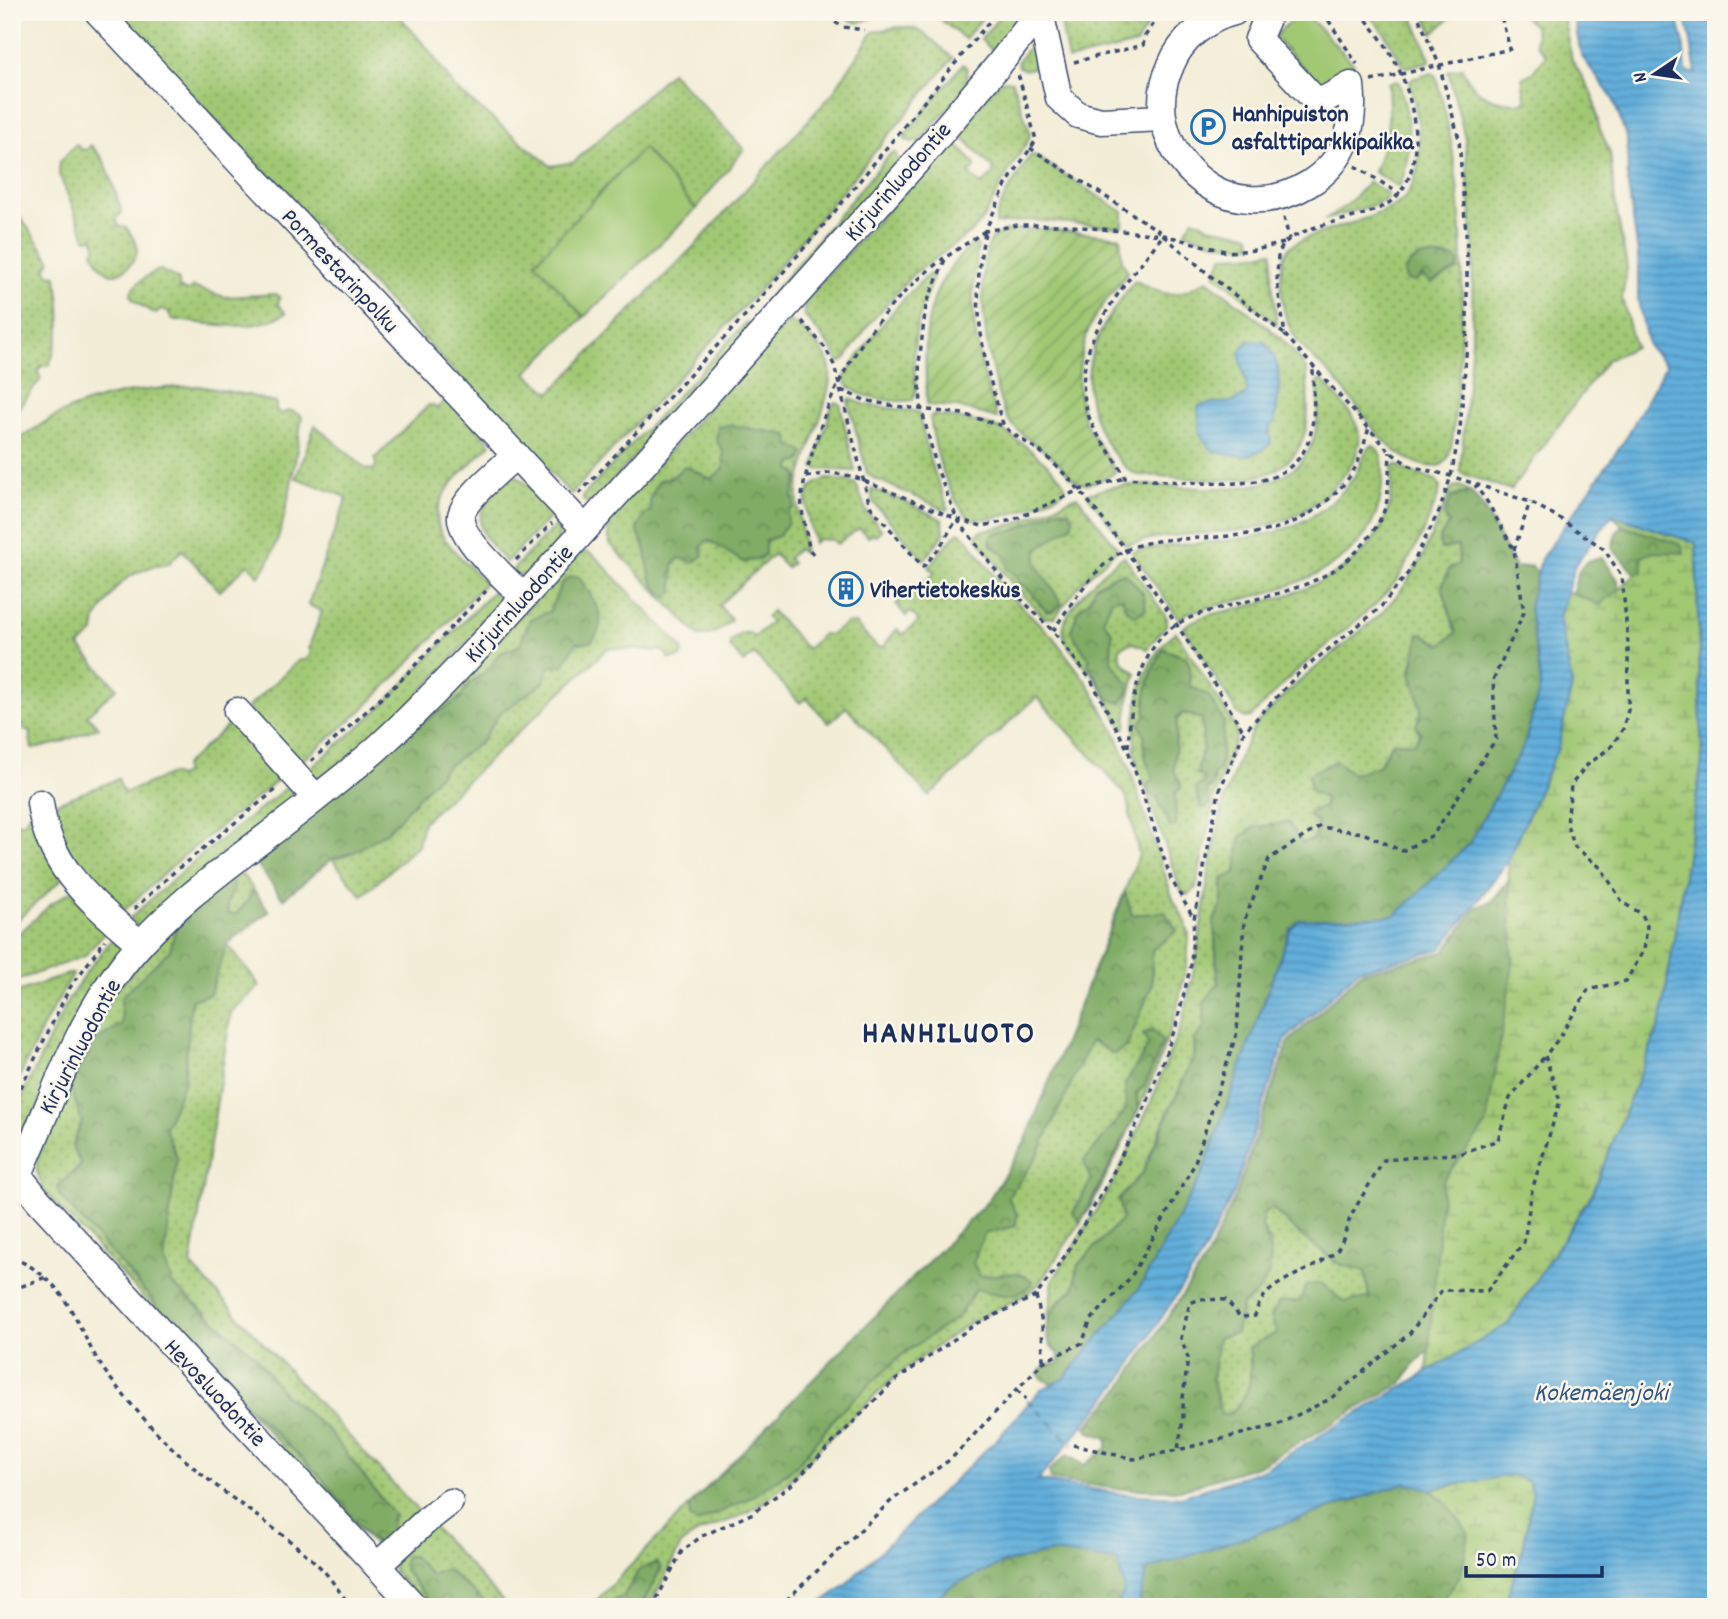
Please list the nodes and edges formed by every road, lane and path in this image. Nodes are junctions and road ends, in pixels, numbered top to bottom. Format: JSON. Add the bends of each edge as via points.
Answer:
{"nodes":[{"id":1,"x":97,"y":12,"type":"edge"},
{"id":2,"x":818,"y":12,"type":"edge"},
{"id":3,"x":1040,"y":12,"type":"edge"},
{"id":4,"x":1162,"y":12,"type":"edge"},
{"id":5,"x":1234,"y":12,"type":"edge"},
{"id":6,"x":1270,"y":12,"type":"edge"},
{"id":7,"x":1323,"y":12,"type":"edge"},
{"id":8,"x":1360,"y":12,"type":"edge"},
{"id":9,"x":1416,"y":12,"type":"edge"},
{"id":10,"x":1500,"y":12,"type":"edge"},
{"id":11,"x":864,"y":30,"type":"dead end"},
{"id":12,"x":1439,"y":64,"type":"junction"},
{"id":13,"x":997,"y":67,"type":"junction"},
{"id":14,"x":1052,"y":67,"type":"junction"},
{"id":15,"x":1401,"y":74,"type":"junction"},
{"id":16,"x":1351,"y":85,"type":"junction"},
{"id":17,"x":1163,"y":118,"type":"junction"},
{"id":18,"x":1030,"y":148,"type":"junction"},
{"id":19,"x":1337,"y":155,"type":"junction"},
{"id":20,"x":1400,"y":194,"type":"junction"},
{"id":21,"x":985,"y":230,"type":"junction"},
{"id":22,"x":1163,"y":234,"type":"junction"},
{"id":23,"x":1284,"y":243,"type":"junction"},
{"id":24,"x":946,"y":257,"type":"junction"},
{"id":25,"x":787,"y":305,"type":"junction"},
{"id":26,"x":1285,"y":335,"type":"junction"},
{"id":27,"x":1313,"y":365,"type":"junction"},
{"id":28,"x":838,"y":380,"type":"junction"},
{"id":29,"x":841,"y":390,"type":"junction"},
{"id":30,"x":921,"y":407,"type":"junction"},
{"id":31,"x":1004,"y":426,"type":"junction"},
{"id":32,"x":1369,"y":428,"type":"junction"},
{"id":33,"x":1390,"y":453,"type":"junction"},
{"id":34,"x":516,"y":454,"type":"junction"},
{"id":35,"x":1451,"y":476,"type":"junction"},
{"id":36,"x":805,"y":477,"type":"junction"},
{"id":37,"x":1125,"y":478,"type":"junction"},
{"id":38,"x":863,"y":479,"type":"junction"},
{"id":39,"x":1474,"y":483,"type":"junction"},
{"id":40,"x":1079,"y":490,"type":"junction"},
{"id":41,"x":1530,"y":502,"type":"junction"},
{"id":42,"x":957,"y":519,"type":"junction"},
{"id":43,"x":585,"y":529,"type":"junction"},
{"id":44,"x":1126,"y":550,"type":"junction"},
{"id":45,"x":1514,"y":550,"type":"junction"},
{"id":46,"x":813,"y":554,"type":"dead end"},
{"id":47,"x":524,"y":597,"type":"junction"},
{"id":48,"x":1177,"y":624,"type":"junction"},
{"id":49,"x":1053,"y":631,"type":"junction"},
{"id":50,"x":237,"y":711,"type":"dead end"},
{"id":51,"x":1244,"y":732,"type":"junction"},
{"id":52,"x":1128,"y":750,"type":"junction"},
{"id":53,"x":316,"y":798,"type":"junction"},
{"id":54,"x":40,"y":803,"type":"dead end"},
{"id":55,"x":1194,"y":919,"type":"junction"},
{"id":56,"x":140,"y":944,"type":"junction"},
{"id":57,"x":1545,"y":1056,"type":"junction"},
{"id":58,"x":14,"y":1179,"type":"edge"},
{"id":59,"x":12,"y":1257,"type":"edge"},
{"id":60,"x":46,"y":1277,"type":"junction"},
{"id":61,"x":12,"y":1290,"type":"edge"},
{"id":62,"x":1036,"y":1296,"type":"junction"},
{"id":63,"x":1043,"y":1362,"type":"junction"},
{"id":64,"x":1017,"y":1390,"type":"junction"},
{"id":65,"x":1027,"y":1399,"type":"dead end"},
{"id":66,"x":1073,"y":1446,"type":"dead end"},
{"id":67,"x":1178,"y":1451,"type":"junction"},
{"id":68,"x":450,"y":1502,"type":"dead end"},
{"id":69,"x":377,"y":1566,"type":"junction"},
{"id":70,"x":352,"y":1607,"type":"edge"},
{"id":71,"x":415,"y":1607,"type":"edge"},
{"id":72,"x":650,"y":1607,"type":"edge"},
{"id":73,"x":779,"y":1607,"type":"edge"}],
"edges":[{"from":1,"to":34,"type":"street","name":"Pormestarinpolku"},
{"from":2,"to":11,"type":"path","via":[[843,27]]},
{"from":3,"to":13,"type":"street","name":"Kirjurinluodontie"},
{"from":3,"to":14,"type":"street"},
{"from":4,"to":14,"type":"path","via":[[1143,45]]},
{"from":5,"to":17,"type":"street","via":[[1196,31],[1175,55],[1163,86]]},
{"from":6,"to":16,"type":"street","via":[[1258,39],[1318,103]]},
{"from":7,"to":16,"type":"path","via":[[1358,62]]},
{"from":8,"to":15,"type":"path"},
{"from":9,"to":12,"type":"path"},
{"from":10,"to":12,"type":"path","via":[[1510,49]]},
{"from":12,"to":15,"type":"path"},
{"from":12,"to":35,"type":"path","via":[[1459,139],[1467,247],[1466,355]]},
{"from":13,"to":18,"type":"path","via":[[1005,76],[1019,77],[1037,140]]},
{"from":13,"to":25,"type":"street","name":"Kirjurinluodontie"},
{"from":14,"to":17,"type":"street","via":[[1059,98],[1078,115],[1101,121]]},
{"from":15,"to":16,"type":"path"},
{"from":15,"to":20,"type":"path","via":[[1411,104],[1415,141],[1411,172]]},
{"from":16,"to":19,"type":"street","via":[[1353,108],[1347,139]]},
{"from":17,"to":19,"type":"street","via":[[1173,149],[1193,174],[1218,191],[1248,200],[1279,197],[1308,186]]},
{"from":18,"to":21,"type":"path"},
{"from":18,"to":22,"type":"path"},
{"from":19,"to":20,"type":"path"},
{"from":20,"to":23,"type":"path","via":[[1380,208]]},
{"from":21,"to":22,"type":"path","via":[[1062,225]]},
{"from":21,"to":24,"type":"path"},
{"from":21,"to":31,"type":"path","via":[[977,295],[980,328]]},
{"from":22,"to":23,"type":"path","via":[[1228,252]]},
{"from":22,"to":26,"type":"path"},
{"from":22,"to":37,"type":"path","via":[[1106,310],[1085,363],[1083,396],[1090,420]]},
{"from":23,"to":26,"type":"path","via":[[1278,255],[1277,282]]},
{"from":24,"to":28,"type":"path","via":[[915,280],[882,316]]},
{"from":24,"to":30,"type":"path","via":[[926,305],[919,363]]},
{"from":25,"to":28,"type":"path","via":[[826,349]]},
{"from":25,"to":43,"type":"street","name":"Kirjurinluodontie"},
{"from":26,"to":27,"type":"path"},
{"from":27,"to":32,"type":"path"},
{"from":27,"to":37,"type":"path","via":[[1313,419],[1307,446],[1295,463],[1274,477],[1240,484]]},
{"from":28,"to":29,"type":"path"},
{"from":28,"to":36,"type":"path"},
{"from":29,"to":30,"type":"path","via":[[864,400]]},
{"from":29,"to":38,"type":"path"},
{"from":30,"to":31,"type":"path"},
{"from":30,"to":42,"type":"path","via":[[937,469]]},
{"from":31,"to":40,"type":"path","via":[[1043,454]]},
{"from":32,"to":33,"type":"path"},
{"from":32,"to":44,"type":"path","via":[[1356,465],[1341,488],[1316,511],[1283,528],[1157,541]]},
{"from":33,"to":35,"type":"path","via":[[1410,466]]},
{"from":33,"to":48,"type":"path","via":[[1387,502],[1376,529],[1354,556],[1334,572],[1290,590]]},
{"from":34,"to":43,"type":"street","name":"Pormestarinpolku"},
{"from":34,"to":47,"type":"street","via":[[467,503],[461,517],[465,534]]},
{"from":35,"to":39,"type":"path"},
{"from":35,"to":51,"type":"path","via":[[1408,573],[1380,608],[1300,672]]},
{"from":36,"to":38,"type":"path","via":[[830,473]]},
{"from":36,"to":46,"type":"path","via":[[802,499]]},
{"from":37,"to":40,"type":"path"},
{"from":38,"to":42,"type":"path"},
{"from":38,"to":42,"type":"path","via":[[870,506],[923,567]]},
{"from":39,"to":41,"type":"path"},
{"from":39,"to":45,"type":"path"},
{"from":40,"to":42,"type":"path","via":[[1013,520],[982,526]]},
{"from":40,"to":44,"type":"path"},
{"from":41,"to":45,"type":"path"},
{"from":41,"to":57,"type":"path","via":[[1604,549],[1622,577],[1628,710],[1611,747],[1571,785],[1567,825],[1575,847],[1601,868],[1623,902],[1642,914],[1647,926],[1644,950],[1626,981],[1588,990]]},
{"from":42,"to":49,"type":"path","via":[[1007,585]]},
{"from":43,"to":47,"type":"street","name":"Kirjurinluodontie"},
{"from":44,"to":48,"type":"path"},
{"from":44,"to":49,"type":"path","via":[[1097,572]]},
{"from":45,"to":63,"type":"path","via":[[1524,612],[1493,680],[1496,739],[1433,835],[1402,851],[1363,833],[1318,827],[1269,859],[1244,921],[1237,1032],[1194,1165],[1131,1277],[1091,1320],[1082,1343]]},
{"from":47,"to":53,"type":"street","name":"Kirjurinluodontie","via":[[393,734]]},
{"from":48,"to":51,"type":"path"},
{"from":48,"to":52,"type":"path","via":[[1153,647],[1140,675]]},
{"from":49,"to":52,"type":"path","via":[[1091,680]]},
{"from":50,"to":53,"type":"street"},
{"from":51,"to":55,"type":"path","via":[[1219,792]]},
{"from":52,"to":55,"type":"path","via":[[1171,878]]},
{"from":53,"to":56,"type":"street","name":"Kirjurinluodontie","via":[[202,888]]},
{"from":54,"to":56,"type":"street","via":[[59,863],[85,894]]},
{"from":55,"to":62,"type":"path","via":[[1191,965],[1176,1026],[1147,1103],[1110,1179]]},
{"from":56,"to":58,"type":"street","name":"Kirjurinluodontie","via":[[85,1025]]},
{"from":57,"to":67,"type":"path","via":[[1560,1101],[1532,1190],[1524,1242],[1487,1292],[1442,1290],[1410,1333],[1330,1399],[1277,1425]]},
{"from":57,"to":67,"type":"path","via":[[1510,1098],[1498,1140],[1462,1153],[1384,1160],[1350,1218],[1338,1249],[1317,1266],[1276,1285],[1258,1302],[1255,1317],[1240,1317],[1226,1300],[1190,1303],[1181,1338],[1188,1358]]},
{"from":58,"to":69,"type":"street","name":"Hevosluodontie"},
{"from":59,"to":60,"type":"path"},
{"from":60,"to":61,"type":"path"},
{"from":60,"to":70,"type":"path","via":[[62,1293],[109,1377],[170,1446],[323,1570]]},
{"from":62,"to":63,"type":"path"},
{"from":62,"to":72,"type":"path","via":[[976,1324],[893,1382],[791,1485],[751,1514],[702,1536],[682,1551]]},
{"from":63,"to":64,"type":"path"},
{"from":64,"to":65,"type":"path"},
{"from":64,"to":73,"type":"path","via":[[951,1459],[892,1500]]},
{"from":66,"to":67,"type":"path","via":[[1134,1459]]},
{"from":68,"to":69,"type":"street"},
{"from":69,"to":71,"type":"street","name":"Hevosluodontie"}]}
